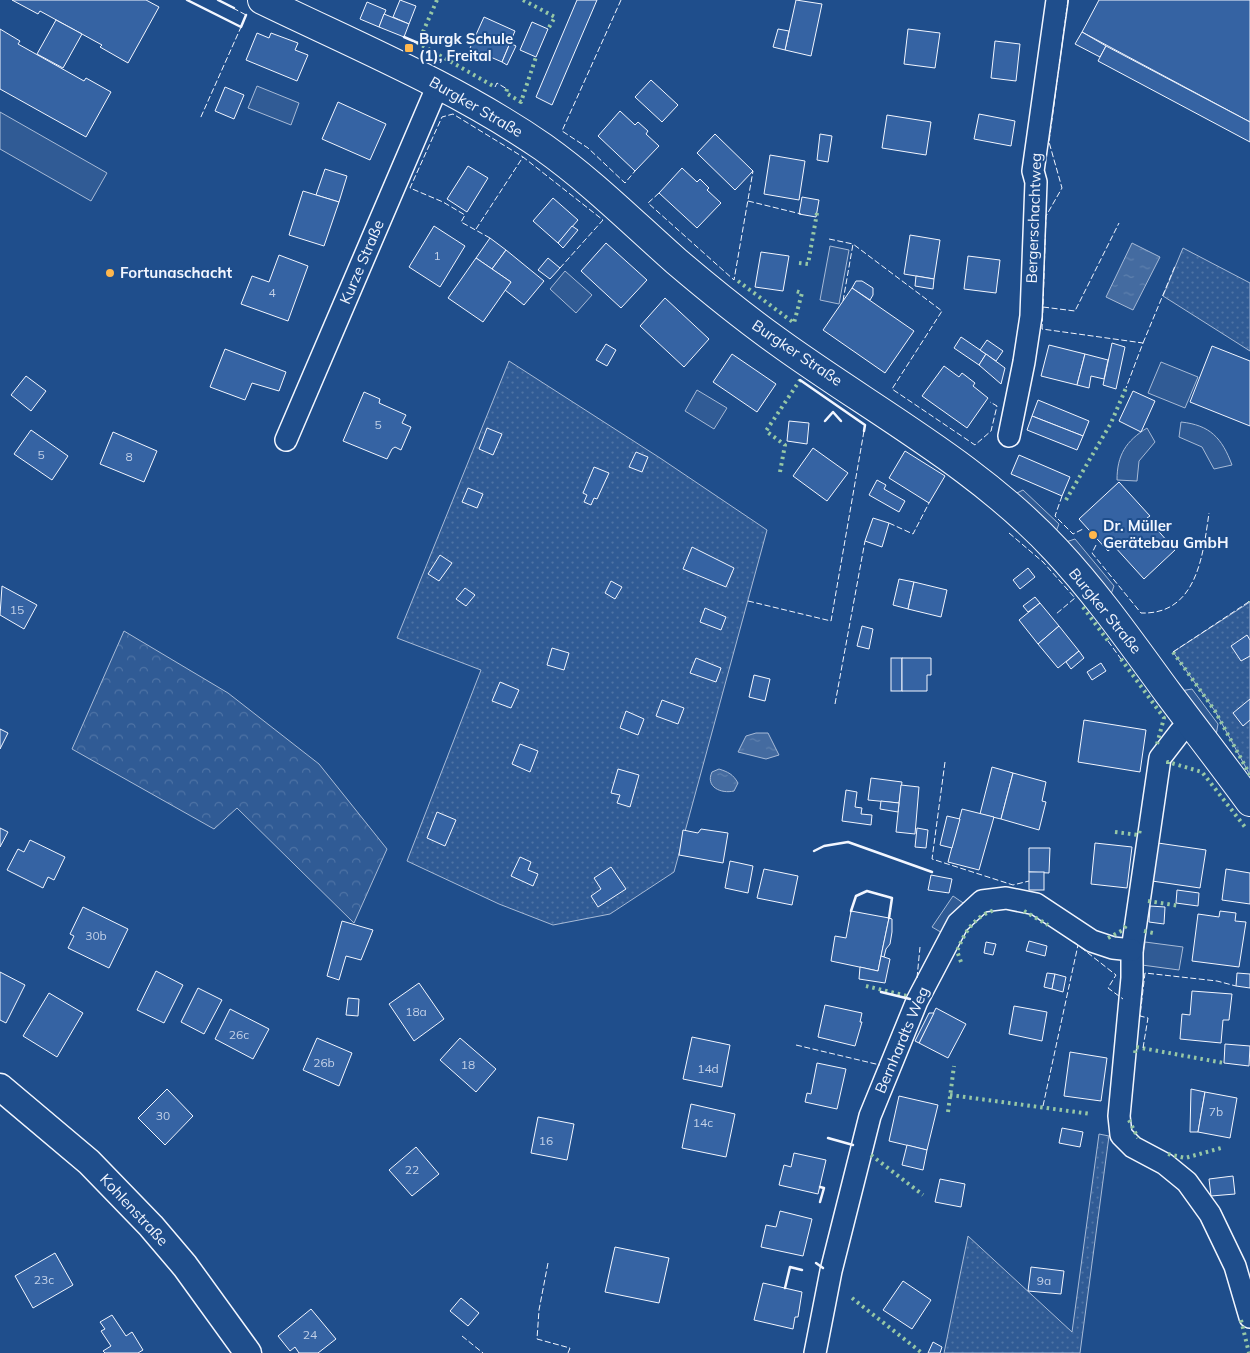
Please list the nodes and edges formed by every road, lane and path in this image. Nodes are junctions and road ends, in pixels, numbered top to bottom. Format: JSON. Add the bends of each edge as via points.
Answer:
{"nodes":[{"id":1,"x":262,"y":0,"type":"edge"},
{"id":2,"x":1057,"y":0,"type":"edge"},
{"id":3,"x":438,"y":85,"type":"junction"},
{"id":4,"x":1009,"y":436,"type":"dead end"},
{"id":5,"x":286,"y":440,"type":"dead end"},
{"id":6,"x":1190,"y":722,"type":"junction"},
{"id":7,"x":1250,"y":802,"type":"edge"},
{"id":8,"x":1132,"y":950,"type":"junction"},
{"id":9,"x":0,"y":1087,"type":"edge"},
{"id":10,"x":1250,"y":1317,"type":"edge"},
{"id":11,"x":248,"y":1353,"type":"edge"},
{"id":12,"x":815,"y":1353,"type":"edge"}],
"edges":[{"from":1,"to":3,"type":"main road","name":"Burgker Straße"},
{"from":2,"to":4,"type":"street","name":"Bergerschachtweg","via":[[1033,171],[1036,182],[1031,316]]},
{"from":3,"to":5,"type":"street","name":"Kurze Straße"},
{"from":3,"to":6,"type":"main road","name":"Burgker Straße","via":[[492,115],[582,176],[746,318],[906,426],[992,490],[1057,551],[1126,634]]},
{"from":6,"to":7,"type":"main road","name":"Burgker Straße"},
{"from":6,"to":8,"type":"street","via":[[1160,758]]},
{"from":8,"to":10,"type":"street","via":[[1119,1116],[1121,1135],[1133,1147],[1165,1164],[1187,1182],[1210,1214],[1235,1266]]},
{"from":8,"to":12,"type":"street","name":"Bernhardts Weg","via":[[1092,942],[1036,904],[1006,898],[982,902],[958,923],[917,1001],[870,1116],[831,1271]]},
{"from":9,"to":11,"type":"street","name":"Kohlenstraße","via":[[89,1162],[151,1226],[185,1266]]}]}
